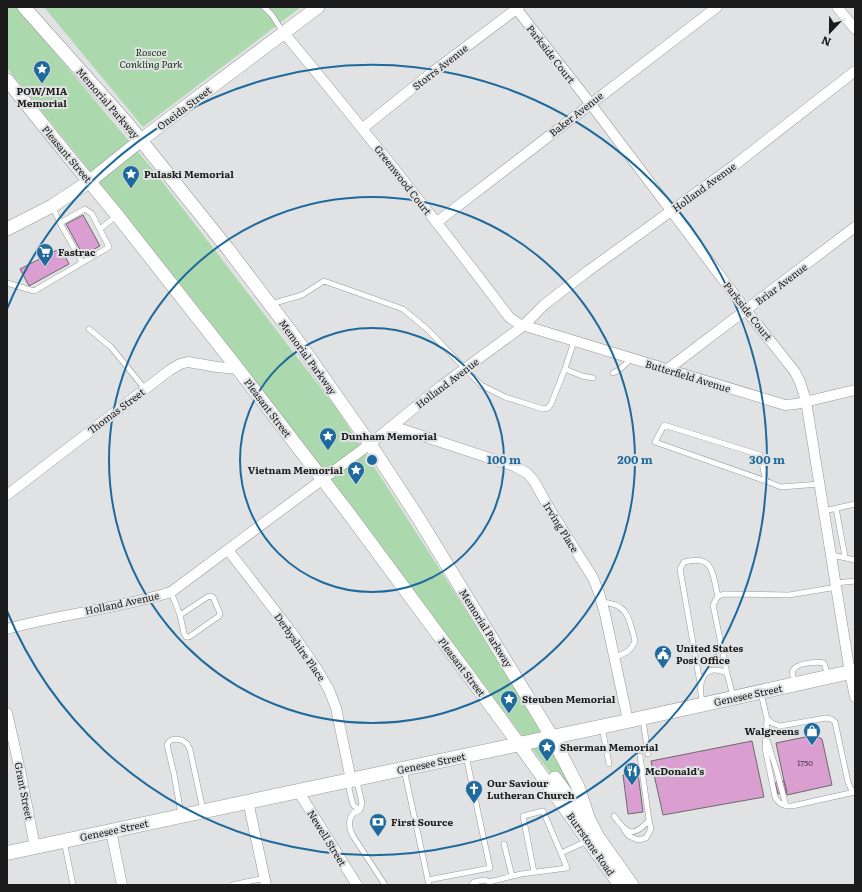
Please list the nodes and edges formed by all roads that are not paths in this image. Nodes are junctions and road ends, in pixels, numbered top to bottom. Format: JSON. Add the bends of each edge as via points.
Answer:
{"nodes":[{"id":1,"x":24,"y":7,"type":"edge"},
{"id":2,"x":264,"y":7,"type":"edge"},
{"id":3,"x":318,"y":7,"type":"edge"},
{"id":4,"x":717,"y":7,"type":"edge"},
{"id":5,"x":838,"y":7,"type":"edge"},
{"id":6,"x":517,"y":8,"type":"edge"},
{"id":7,"x":855,"y":29,"type":"edge"},
{"id":8,"x":284,"y":33,"type":"junction"},
{"id":9,"x":855,"y":71,"type":"edge"},
{"id":10,"x":7,"y":80,"type":"edge"},
{"id":11,"x":590,"y":103,"type":"junction"},
{"id":12,"x":363,"y":128,"type":"junction"},
{"id":13,"x":141,"y":140,"type":"junction"},
{"id":14,"x":90,"y":181,"type":"junction"},
{"id":15,"x":52,"y":206,"type":"junction"},
{"id":16,"x":671,"y":212,"type":"junction"},
{"id":17,"x":117,"y":215,"type":"junction"},
{"id":18,"x":437,"y":222,"type":"junction"},
{"id":19,"x":60,"y":224,"type":"junction"},
{"id":20,"x":855,"y":227,"type":"edge"},
{"id":21,"x":7,"y":229,"type":"edge"},
{"id":22,"x":100,"y":229,"type":"junction"},
{"id":23,"x":82,"y":262,"type":"junction"},
{"id":24,"x":7,"y":283,"type":"edge"},
{"id":25,"x":270,"y":304,"type":"junction"},
{"id":26,"x":746,"y":310,"type":"junction"},
{"id":27,"x":523,"y":326,"type":"junction"},
{"id":28,"x":89,"y":329,"type":"dead end"},
{"id":29,"x":574,"y":341,"type":"junction"},
{"id":30,"x":631,"y":358,"type":"junction"},
{"id":31,"x":466,"y":368,"type":"junction"},
{"id":32,"x":238,"y":369,"type":"junction"},
{"id":33,"x":565,"y":369,"type":"junction"},
{"id":34,"x":668,"y":369,"type":"junction"},
{"id":35,"x":613,"y":373,"type":"dead end"},
{"id":36,"x":593,"y":378,"type":"dead end"},
{"id":37,"x":145,"y":389,"type":"junction"},
{"id":38,"x":855,"y":390,"type":"edge"},
{"id":39,"x":806,"y":401,"type":"junction"},
{"id":40,"x":392,"y":426,"type":"junction"},
{"id":41,"x":370,"y":444,"type":"junction"},
{"id":42,"x":322,"y":480,"type":"junction"},
{"id":43,"x":766,"y":481,"type":"junction"},
{"id":44,"x":820,"y":484,"type":"junction"},
{"id":45,"x":7,"y":495,"type":"edge"},
{"id":46,"x":855,"y":504,"type":"edge"},
{"id":47,"x":836,"y":508,"type":"junction"},
{"id":48,"x":824,"y":511,"type":"junction"},
{"id":49,"x":228,"y":550,"type":"junction"},
{"id":50,"x":832,"y":555,"type":"junction"},
{"id":51,"x":846,"y":557,"type":"junction"},
{"id":52,"x":855,"y":560,"type":"edge"},
{"id":53,"x":855,"y":582,"type":"edge"},
{"id":54,"x":837,"y":585,"type":"junction"},
{"id":55,"x":171,"y":592,"type":"junction"},
{"id":56,"x":718,"y":596,"type":"junction"},
{"id":57,"x":602,"y":602,"type":"junction"},
{"id":58,"x":180,"y":615,"type":"junction"},
{"id":59,"x":7,"y":629,"type":"edge"},
{"id":60,"x":614,"y":657,"type":"junction"},
{"id":61,"x":852,"y":672,"type":"edge"},
{"id":62,"x":727,"y":673,"type":"junction"},
{"id":63,"x":700,"y":683,"type":"junction"},
{"id":64,"x":760,"y":692,"type":"junction"},
{"id":65,"x":855,"y":697,"type":"edge"},
{"id":66,"x":734,"y":698,"type":"junction"},
{"id":67,"x":703,"y":705,"type":"junction"},
{"id":68,"x":7,"y":713,"type":"edge"},
{"id":69,"x":643,"y":718,"type":"junction"},
{"id":70,"x":767,"y":719,"type":"junction"},
{"id":71,"x":628,"y":721,"type":"junction"},
{"id":72,"x":602,"y":727,"type":"junction"},
{"id":73,"x":765,"y":735,"type":"junction"},
{"id":74,"x":552,"y":737,"type":"junction"},
{"id":75,"x":524,"y":743,"type":"junction"},
{"id":76,"x":648,"y":754,"type":"dead end"},
{"id":77,"x":466,"y":755,"type":"junction"},
{"id":78,"x":640,"y":756,"type":"dead end"},
{"id":79,"x":610,"y":764,"type":"dead end"},
{"id":80,"x":404,"y":768,"type":"junction"},
{"id":81,"x":351,"y":780,"type":"junction"},
{"id":82,"x":298,"y":791,"type":"junction"},
{"id":83,"x":855,"y":792,"type":"edge"},
{"id":84,"x":248,"y":802,"type":"junction"},
{"id":85,"x":786,"y":806,"type":"junction"},
{"id":86,"x":360,"y":810,"type":"junction"},
{"id":87,"x":203,"y":811,"type":"junction"},
{"id":88,"x":181,"y":816,"type":"junction"},
{"id":89,"x":614,"y":816,"type":"dead end"},
{"id":90,"x":649,"y":820,"type":"junction"},
{"id":91,"x":623,"y":829,"type":"junction"},
{"id":92,"x":111,"y":831,"type":"junction"},
{"id":93,"x":593,"y":838,"type":"junction"},
{"id":94,"x":64,"y":841,"type":"junction"},
{"id":95,"x":504,"y":844,"type":"dead end"},
{"id":96,"x":35,"y":847,"type":"junction"},
{"id":97,"x":7,"y":853,"type":"edge"},
{"id":98,"x":561,"y":853,"type":"junction"},
{"id":99,"x":534,"y":872,"type":"junction"},
{"id":100,"x":512,"y":876,"type":"junction"},
{"id":101,"x":624,"y":881,"type":"edge"},
{"id":102,"x":265,"y":882,"type":"edge"},
{"id":103,"x":429,"y":882,"type":"edge"},
{"id":104,"x":73,"y":885,"type":"edge"},
{"id":105,"x":122,"y":885,"type":"edge"},
{"id":106,"x":232,"y":885,"type":"edge"},
{"id":107,"x":357,"y":885,"type":"edge"},
{"id":108,"x":385,"y":885,"type":"edge"},
{"id":109,"x":472,"y":885,"type":"edge"}],
"edges":[{"from":1,"to":13,"type":"street","name":"Memorial Parkway"},
{"from":2,"to":8,"type":"lane"},
{"from":3,"to":8,"type":"street","name":"Oneida Street"},
{"from":4,"to":11,"type":"street","name":"Baker Avenue"},
{"from":5,"to":7,"type":"street"},
{"from":6,"to":11,"type":"street","name":"Parkside Court"},
{"from":6,"to":12,"type":"street","name":"Storrs Avenue"},
{"from":8,"to":12,"type":"street","name":"Greenwood Court"},
{"from":8,"to":13,"type":"street","name":"Oneida Street"},
{"from":9,"to":16,"type":"street","name":"Holland Avenue"},
{"from":10,"to":14,"type":"street","name":"Pleasant Street"},
{"from":11,"to":16,"type":"street","name":"Parkside Court"},
{"from":11,"to":18,"type":"street","name":"Baker Avenue"},
{"from":12,"to":18,"type":"street","name":"Greenwood Court"},
{"from":13,"to":14,"type":"street","name":"Oneida Street"},
{"from":13,"to":25,"type":"street","name":"Memorial Parkway"},
{"from":14,"to":15,"type":"street","name":"Oneida Street"},
{"from":14,"to":17,"type":"street","name":"Pleasant Street"},
{"from":15,"to":19,"type":"lane"},
{"from":15,"to":21,"type":"street","name":"Oneida Street"},
{"from":16,"to":26,"type":"street","name":"Parkside Court"},
{"from":16,"to":27,"type":"street","name":"Holland Avenue","via":[[588,271]]},
{"from":17,"to":22,"type":"lane"},
{"from":17,"to":32,"type":"street","name":"Pleasant Street"},
{"from":18,"to":27,"type":"street","name":"Greenwood Court","via":[[509,317]]},
{"from":19,"to":22,"type":"lane","via":[[85,209],[92,214]]},
{"from":19,"to":23,"type":"lane"},
{"from":20,"to":26,"type":"street","name":"Briar Avenue"},
{"from":22,"to":23,"type":"lane","via":[[109,247]]},
{"from":23,"to":24,"type":"lane","via":[[34,291]]},
{"from":25,"to":31,"type":"lane","via":[[302,295],[324,281],[403,309]]},
{"from":25,"to":41,"type":"street","name":"Memorial Parkway"},
{"from":26,"to":34,"type":"street","name":"Briar Avenue"},
{"from":26,"to":39,"type":"street","name":"Parkside Court","via":[[795,372]]},
{"from":27,"to":29,"type":"street","name":"Butterfield Avenue"},
{"from":27,"to":31,"type":"street","name":"Holland Avenue"},
{"from":28,"to":37,"type":"lane","via":[[111,346]]},
{"from":29,"to":30,"type":"street","name":"Butterfield Avenue"},
{"from":29,"to":33,"type":"lane"},
{"from":30,"to":34,"type":"street","name":"Butterfield Avenue"},
{"from":30,"to":35,"type":"lane"},
{"from":31,"to":33,"type":"lane","via":[[487,389],[543,409],[551,404]]},
{"from":31,"to":40,"type":"street","name":"Holland Avenue"},
{"from":32,"to":37,"type":"street","name":"Thomas Street","via":[[188,362],[180,364]]},
{"from":32,"to":42,"type":"street","name":"Pleasant Street"},
{"from":33,"to":36,"type":"lane"},
{"from":34,"to":39,"type":"street","name":"Butterfield Avenue","via":[[785,405]]},
{"from":37,"to":45,"type":"street","name":"Thomas Street"},
{"from":38,"to":39,"type":"street","name":"Butterfield Avenue"},
{"from":39,"to":44,"type":"street","name":"Parkside Court"},
{"from":40,"to":41,"type":"street","name":"Holland Avenue"},
{"from":40,"to":57,"type":"street","name":"Irving Place","via":[[514,466],[527,473],[593,578]]},
{"from":41,"to":42,"type":"street","name":"Holland Avenue"},
{"from":41,"to":74,"type":"street","name":"Memorial Parkway","via":[[419,519]]},
{"from":42,"to":49,"type":"street","name":"Holland Avenue"},
{"from":42,"to":75,"type":"street","name":"Pleasant Street"},
{"from":43,"to":43,"type":"lane","via":[[714,463],[655,442],[664,426],[760,455]]},
{"from":43,"to":44,"type":"lane","via":[[781,487]]},
{"from":44,"to":48,"type":"street","name":"Parkside Court"},
{"from":46,"to":47,"type":"lane"},
{"from":47,"to":48,"type":"lane"},
{"from":47,"to":51,"type":"lane"},
{"from":48,"to":50,"type":"street","name":"Parkside Court"},
{"from":49,"to":55,"type":"street","name":"Holland Avenue"},
{"from":49,"to":81,"type":"street","name":"Derbyshire Place","via":[[293,634],[329,690],[336,708]]},
{"from":50,"to":51,"type":"lane"},
{"from":50,"to":54,"type":"street","name":"Parkside Court"},
{"from":51,"to":52,"type":"lane"},
{"from":53,"to":54,"type":"lane"},
{"from":54,"to":56,"type":"lane","via":[[789,595]]},
{"from":54,"to":61,"type":"street","name":"Parkside Court"},
{"from":55,"to":58,"type":"lane"},
{"from":55,"to":59,"type":"street","name":"Holland Avenue"},
{"from":56,"to":62,"type":"lane","via":[[713,605]]},
{"from":56,"to":63,"type":"lane","via":[[708,564],[701,560],[684,562],[680,569]]},
{"from":57,"to":60,"type":"street","name":"Irving Place"},
{"from":57,"to":60,"type":"lane","via":[[614,603],[627,613],[635,641],[632,648]]},
{"from":58,"to":58,"type":"lane","via":[[184,633],[189,637],[220,613],[213,597],[209,596]]},
{"from":60,"to":71,"type":"street","name":"Irving Place"},
{"from":61,"to":64,"type":"main road","name":"Genesee Street"},
{"from":61,"to":65,"type":"street","name":"Parkside Court"},
{"from":62,"to":63,"type":"lane","via":[[715,670],[707,672]]},
{"from":62,"to":66,"type":"lane"},
{"from":63,"to":67,"type":"lane"},
{"from":64,"to":66,"type":"main road","name":"Genesee Street"},
{"from":64,"to":70,"type":"lane"},
{"from":66,"to":67,"type":"main road","name":"Genesee Street"},
{"from":67,"to":69,"type":"main road","name":"Genesee Street"},
{"from":68,"to":96,"type":"street","name":"Grant Street"},
{"from":69,"to":71,"type":"main road","name":"Genesee Street"},
{"from":69,"to":76,"type":"lane"},
{"from":70,"to":73,"type":"lane"},
{"from":70,"to":83,"type":"lane","via":[[780,726],[831,719],[834,722],[848,782]]},
{"from":71,"to":72,"type":"main road","name":"Genesee Street"},
{"from":72,"to":74,"type":"main road","name":"Genesee Street"},
{"from":72,"to":79,"type":"lane"},
{"from":73,"to":85,"type":"lane"},
{"from":73,"to":85,"type":"lane","via":[[765,748],[775,797],[778,803]]},
{"from":74,"to":75,"type":"main road","name":"Genesee Street"},
{"from":74,"to":93,"type":"street","name":"Burrstone Road","via":[[578,787]]},
{"from":75,"to":77,"type":"main road","name":"Genesee Street"},
{"from":75,"to":93,"type":"street","name":"Pleasant Street"},
{"from":77,"to":80,"type":"main road","name":"Genesee Street"},
{"from":77,"to":103,"type":"lane","via":[[490,868]]},
{"from":78,"to":90,"type":"lane"},
{"from":80,"to":81,"type":"main road","name":"Genesee Street"},
{"from":80,"to":103,"type":"lane"},
{"from":81,"to":82,"type":"main road","name":"Genesee Street"},
{"from":81,"to":86,"type":"lane","via":[[358,786],[362,803]]},
{"from":81,"to":86,"type":"lane","via":[[349,789],[353,805]]},
{"from":82,"to":84,"type":"main road","name":"Genesee Street"},
{"from":82,"to":107,"type":"street","name":"Newell Street"},
{"from":83,"to":85,"type":"lane"},
{"from":84,"to":87,"type":"main road","name":"Genesee Street"},
{"from":84,"to":102,"type":"street"},
{"from":86,"to":108,"type":"lane","via":[[351,816],[349,828]]},
{"from":87,"to":88,"type":"main road","name":"Genesee Street"},
{"from":87,"to":88,"type":"lane","via":[[187,743],[182,740],[171,740],[167,745]]},
{"from":88,"to":92,"type":"main road","name":"Genesee Street"},
{"from":89,"to":91,"type":"lane"},
{"from":90,"to":91,"type":"lane","via":[[641,829],[633,832]]},
{"from":90,"to":91,"type":"lane","via":[[650,829],[646,838],[638,840],[629,836]]},
{"from":92,"to":94,"type":"main road","name":"Genesee Street"},
{"from":92,"to":105,"type":"street"},
{"from":93,"to":98,"type":"lane"},
{"from":93,"to":101,"type":"street","name":"Burrstone Road"},
{"from":94,"to":96,"type":"main road","name":"Genesee Street"},
{"from":94,"to":104,"type":"lane"},
{"from":95,"to":100,"type":"lane"},
{"from":96,"to":97,"type":"main road","name":"Genesee Street"},
{"from":98,"to":99,"type":"lane","via":[[567,868]]},
{"from":98,"to":99,"type":"lane","via":[[543,811],[523,816]]},
{"from":99,"to":100,"type":"lane"},
{"from":100,"to":109,"type":"lane","via":[[489,882],[474,882]]},
{"from":102,"to":106,"type":"lane"}]}
